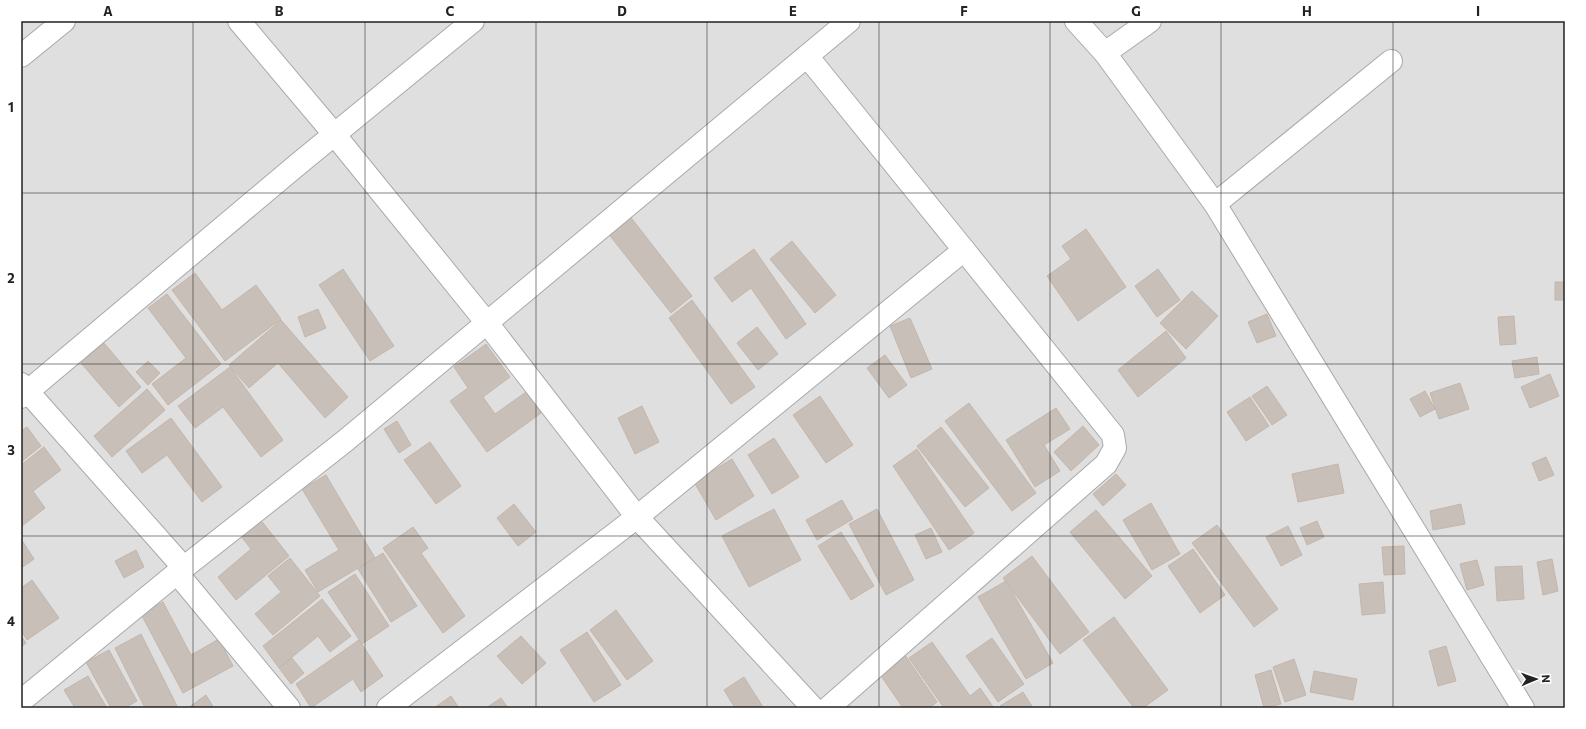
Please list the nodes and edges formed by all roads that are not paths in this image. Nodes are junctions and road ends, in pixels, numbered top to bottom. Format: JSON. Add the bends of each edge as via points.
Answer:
{"nodes":[{"id":1,"x":64,"y":21,"type":"edge"},
{"id":2,"x":240,"y":21,"type":"edge"},
{"id":3,"x":473,"y":21,"type":"edge"},
{"id":4,"x":849,"y":21,"type":"edge"},
{"id":5,"x":1076,"y":21,"type":"edge"},
{"id":6,"x":1150,"y":21,"type":"edge"},
{"id":7,"x":1105,"y":53,"type":"junction"},
{"id":8,"x":21,"y":56,"type":"edge"},
{"id":9,"x":807,"y":56,"type":"junction"},
{"id":10,"x":1391,"y":61,"type":"dead end"},
{"id":11,"x":334,"y":134,"type":"junction"},
{"id":12,"x":1215,"y":204,"type":"junction"},
{"id":13,"x":964,"y":250,"type":"junction"},
{"id":14,"x":487,"y":323,"type":"junction"},
{"id":15,"x":23,"y":391,"type":"edge"},
{"id":16,"x":637,"y":517,"type":"junction"},
{"id":17,"x":181,"y":571,"type":"junction"},
{"id":18,"x":21,"y":701,"type":"edge"},
{"id":19,"x":289,"y":708,"type":"edge"},
{"id":20,"x":388,"y":708,"type":"edge"},
{"id":21,"x":813,"y":708,"type":"edge"},
{"id":22,"x":828,"y":708,"type":"edge"},
{"id":23,"x":1523,"y":708,"type":"edge"}],
"edges":[{"from":1,"to":8,"type":"street"},
{"from":2,"to":11,"type":"street"},
{"from":3,"to":11,"type":"street"},
{"from":4,"to":9,"type":"street"},
{"from":5,"to":7,"type":"street"},
{"from":6,"to":7,"type":"street"},
{"from":7,"to":12,"type":"street"},
{"from":9,"to":13,"type":"street"},
{"from":9,"to":14,"type":"street"},
{"from":10,"to":12,"type":"street"},
{"from":11,"to":14,"type":"street"},
{"from":11,"to":15,"type":"street"},
{"from":12,"to":23,"type":"street"},
{"from":13,"to":16,"type":"street"},
{"from":13,"to":22,"type":"street","via":[[1113,435],[1115,448],[1106,464]]},
{"from":14,"to":16,"type":"street"},
{"from":14,"to":17,"type":"street","via":[[345,441]]},
{"from":15,"to":17,"type":"street"},
{"from":16,"to":20,"type":"street"},
{"from":16,"to":21,"type":"street"},
{"from":17,"to":18,"type":"street"},
{"from":17,"to":19,"type":"street"}]}
